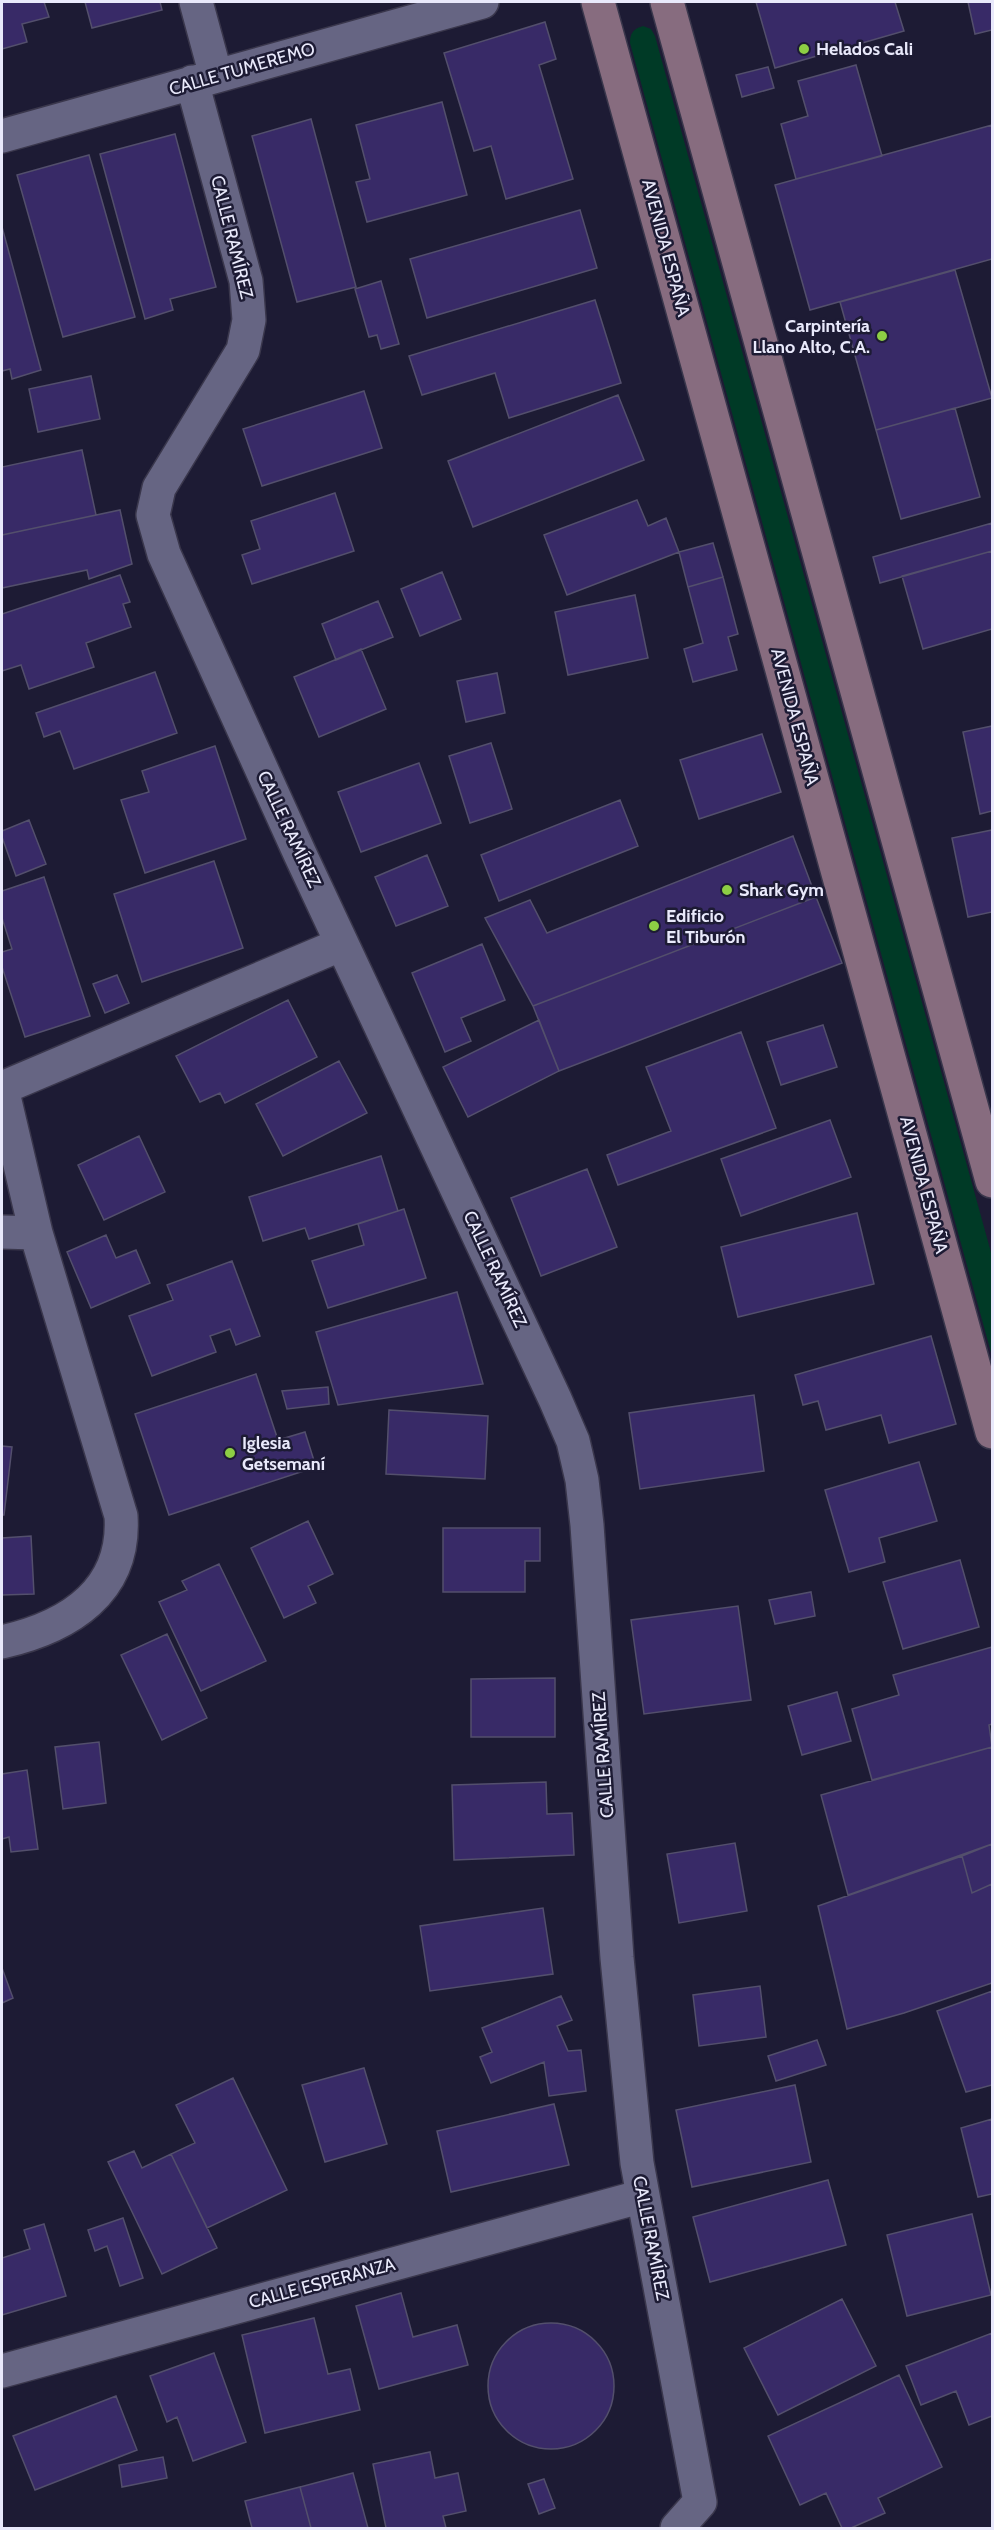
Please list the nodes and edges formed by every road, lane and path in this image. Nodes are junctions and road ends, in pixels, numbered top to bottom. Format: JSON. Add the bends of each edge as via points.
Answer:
{"nodes":[{"id":1,"x":196,"y":2,"type":"edge"},
{"id":2,"x":482,"y":2,"type":"edge"},
{"id":3,"x":598,"y":2,"type":"edge"},
{"id":4,"x":667,"y":2,"type":"edge"},
{"id":5,"x":204,"y":79,"type":"junction"},
{"id":6,"x":2,"y":136,"type":"edge"},
{"id":7,"x":342,"y":944,"type":"junction"},
{"id":8,"x":993,"y":1181,"type":"edge"},
{"id":9,"x":2,"y":1232,"type":"edge"},
{"id":10,"x":36,"y":1233,"type":"junction"},
{"id":11,"x":993,"y":1432,"type":"edge"},
{"id":12,"x":2,"y":1642,"type":"edge"},
{"id":13,"x":643,"y":2196,"type":"junction"},
{"id":14,"x":2,"y":2371,"type":"edge"},
{"id":15,"x":677,"y":2529,"type":"edge"}],
"edges":[{"from":1,"to":5,"type":"street","name":"CALLE RAMÍREZ"},
{"from":2,"to":5,"type":"street","name":"CALLE TUMEREMO"},
{"from":3,"to":11,"type":"main road","name":"AVENIDA ESPAÑA"},
{"from":4,"to":8,"type":"main road"},
{"from":5,"to":6,"type":"street","name":"CALLE TUMEREMO"},
{"from":5,"to":7,"type":"street","name":"CALLE RAMÍREZ","via":[[246,281],[249,320],[243,350],[167,472],[153,515],[164,554]]},
{"from":7,"to":10,"type":"street","via":[[2,1088]]},
{"from":7,"to":13,"type":"street","name":"CALLE RAMÍREZ","via":[[573,1442],[587,1525],[624,2041]]},
{"from":9,"to":10,"type":"street"},
{"from":10,"to":12,"type":"street","via":[[121,1516],[122,1538],[106,1582],[80,1610],[21,1638]]},
{"from":13,"to":14,"type":"street","name":"CALLE ESPERANZA"},
{"from":13,"to":15,"type":"street","name":"CALLE RAMÍREZ","via":[[700,2502]]}]}
